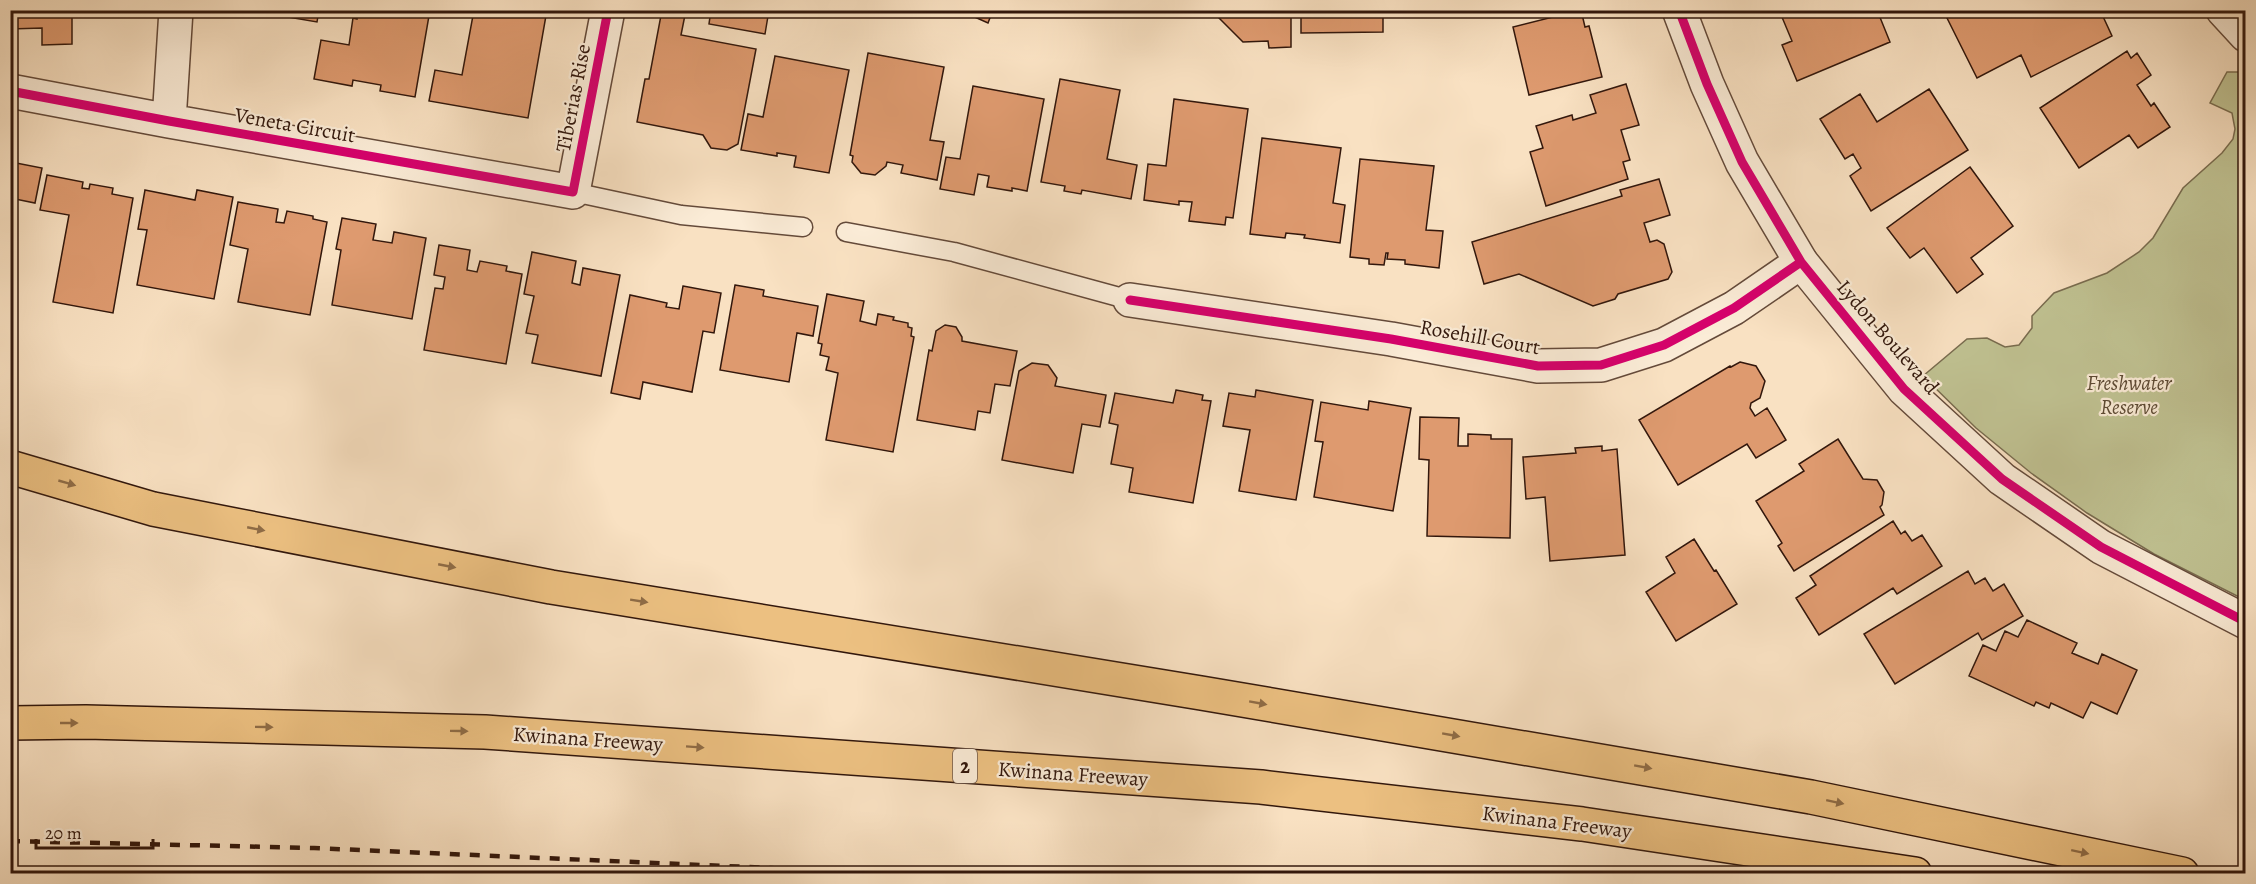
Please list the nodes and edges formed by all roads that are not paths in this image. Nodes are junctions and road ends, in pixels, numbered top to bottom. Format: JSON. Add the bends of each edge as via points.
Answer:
{"nodes":[{"id":1,"x":176,"y":10,"type":"edge"},
{"id":2,"x":608,"y":10,"type":"edge"},
{"id":3,"x":1679,"y":10,"type":"edge"},
{"id":4,"x":2223,"y":10,"type":"edge"},
{"id":5,"x":2246,"y":35,"type":"edge"},
{"id":6,"x":10,"y":91,"type":"edge"},
{"id":7,"x":169,"y":121,"type":"junction"},
{"id":8,"x":573,"y":192,"type":"junction"},
{"id":9,"x":803,"y":227,"type":"dead end"},
{"id":10,"x":846,"y":231,"type":"dead end"},
{"id":11,"x":1801,"y":262,"type":"junction"},
{"id":12,"x":1130,"y":300,"type":"joint"},
{"id":13,"x":10,"y":467,"type":"edge"},
{"id":14,"x":2246,"y":622,"type":"edge"},
{"id":15,"x":10,"y":723,"type":"edge"},
{"id":16,"x":1915,"y":873,"type":"edge"},
{"id":17,"x":2182,"y":873,"type":"edge"}],
"edges":[{"from":1,"to":7,"type":"street"},
{"from":2,"to":8,"type":"street","name":"Tiberias Rise"},
{"from":3,"to":11,"type":"street","name":"Lydon Boulevard","via":[[1742,162]]},
{"from":4,"to":5,"type":"street"},
{"from":6,"to":7,"type":"street","name":"Veneta Circuit"},
{"from":7,"to":8,"type":"street","name":"Veneta Circuit"},
{"from":8,"to":9,"type":"lane","name":"Veneta Circuit","via":[[681,215]]},
{"from":10,"to":12,"type":"lane","name":"Rosehill Court","via":[[954,252]]},
{"from":11,"to":12,"type":"street","name":"Rosehill Court","via":[[1734,308],[1664,345],[1601,365],[1538,366],[1391,339]]},
{"from":11,"to":14,"type":"street","name":"Lydon Boulevard","via":[[1904,389],[2002,479],[2101,547]]},
{"from":13,"to":17,"type":"highway","one_way":true,"via":[[153,509],[551,587],[1811,797]]},
{"from":15,"to":16,"type":"highway","name":"Kwinana Freeway","number":"2","one_way":true,"via":[[485,732],[1261,787],[1582,824]]}]}
